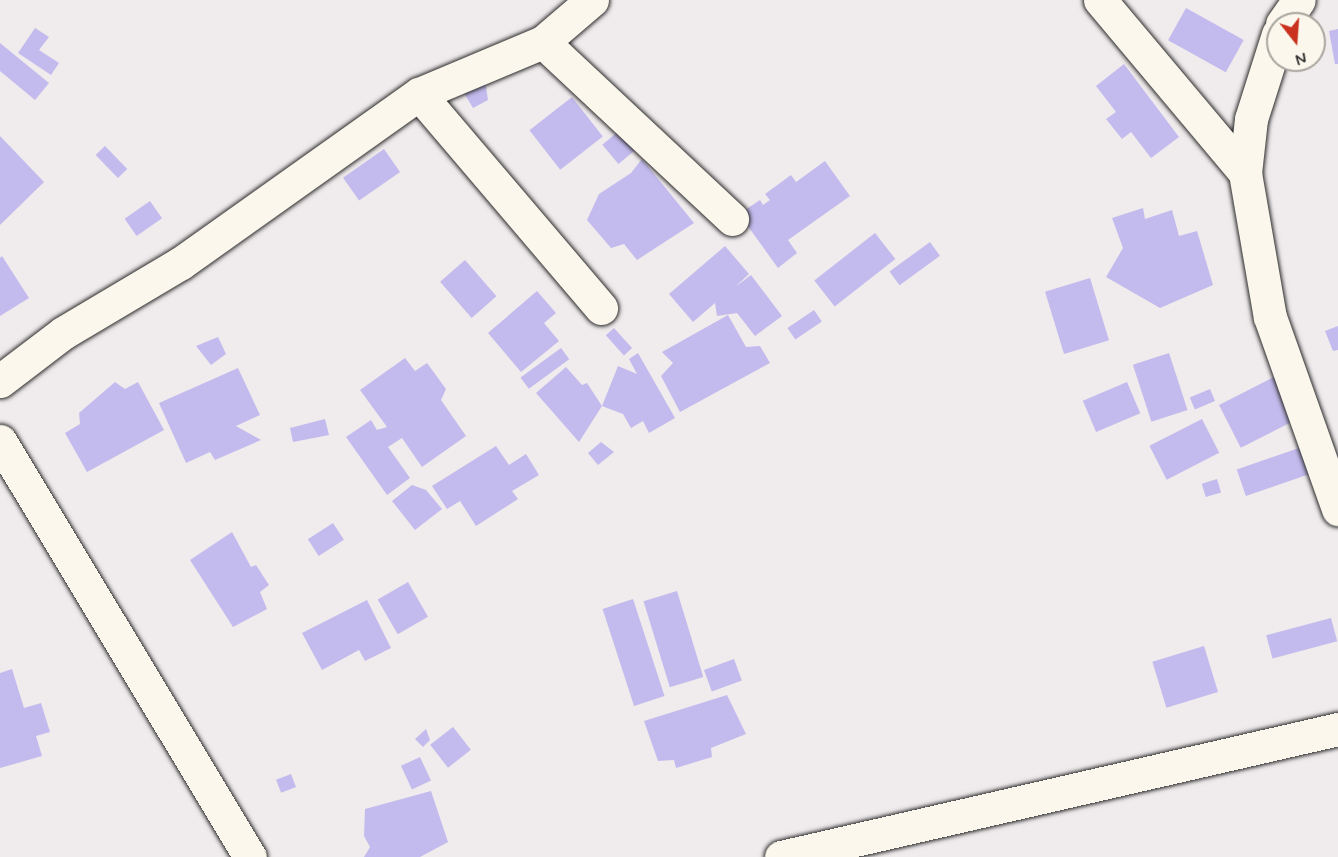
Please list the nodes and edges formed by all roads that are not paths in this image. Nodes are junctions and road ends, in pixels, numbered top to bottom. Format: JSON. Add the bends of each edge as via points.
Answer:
{"nodes":[{"id":1,"x":592,"y":0,"type":"edge"},
{"id":2,"x":1100,"y":0,"type":"edge"},
{"id":3,"x":543,"y":42,"type":"junction"},
{"id":4,"x":1266,"y":72,"type":"edge"},
{"id":5,"x":419,"y":94,"type":"junction"},
{"id":6,"x":1245,"y":173,"type":"junction"},
{"id":7,"x":732,"y":219,"type":"dead end"},
{"id":8,"x":601,"y":308,"type":"dead end"},
{"id":9,"x":0,"y":381,"type":"edge"},
{"id":10,"x":0,"y":441,"type":"edge"},
{"id":11,"x":1338,"y":509,"type":"edge"},
{"id":12,"x":1338,"y":729,"type":"edge"},
{"id":13,"x":250,"y":857,"type":"edge"},
{"id":14,"x":781,"y":857,"type":"edge"}],
"edges":[{"from":1,"to":3,"type":"street"},
{"from":2,"to":6,"type":"street"},
{"from":3,"to":5,"type":"street"},
{"from":3,"to":7,"type":"street"},
{"from":4,"to":6,"type":"street","via":[[1251,119]]},
{"from":5,"to":8,"type":"street"},
{"from":5,"to":9,"type":"street","via":[[201,249],[63,333]]},
{"from":6,"to":11,"type":"street","via":[[1270,316]]},
{"from":10,"to":13,"type":"street"},
{"from":12,"to":14,"type":"street"}]}
